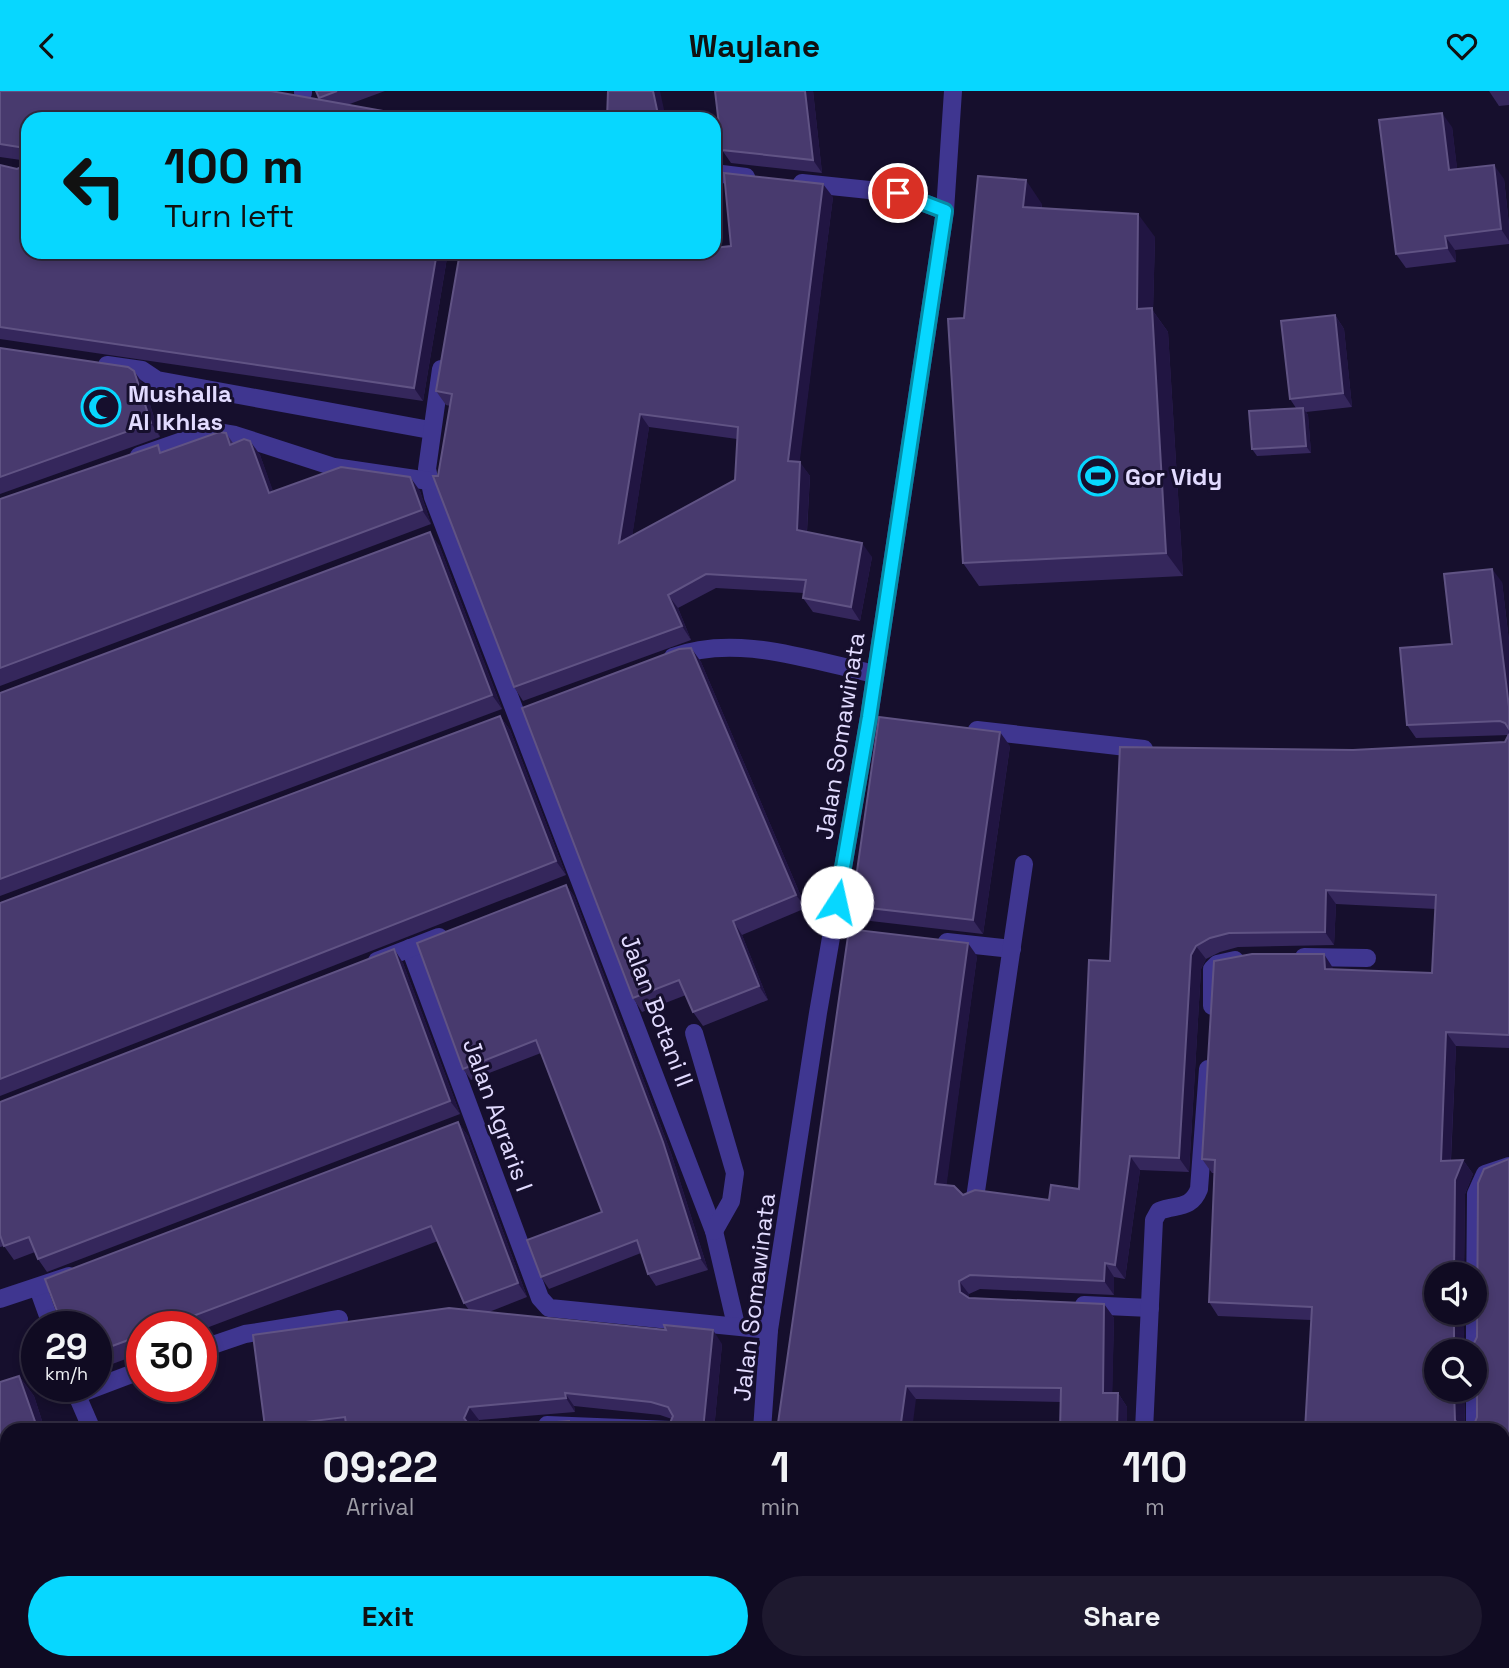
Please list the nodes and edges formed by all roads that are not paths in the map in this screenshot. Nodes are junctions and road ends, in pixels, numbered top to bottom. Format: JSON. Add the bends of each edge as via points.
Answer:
{"nodes":[{"id":1,"x":953,"y":91,"type":"edge"},
{"id":2,"x":721,"y":174,"type":"edge"},
{"id":3,"x":945,"y":211,"type":"junction"},
{"id":4,"x":444,"y":348,"type":"edge"},
{"id":5,"x":90,"y":362,"type":"edge"},
{"id":6,"x":430,"y":430,"type":"junction"},
{"id":7,"x":126,"y":461,"type":"edge"},
{"id":8,"x":429,"y":481,"type":"junction"},
{"id":9,"x":660,"y":662,"type":"edge"},
{"id":10,"x":875,"y":674,"type":"junction"},
{"id":11,"x":961,"y":729,"type":"edge"},
{"id":12,"x":1168,"y":749,"type":"edge"},
{"id":13,"x":1024,"y":865,"type":"dead end"},
{"id":14,"x":582,"y":881,"type":"junction"},
{"id":15,"x":558,"y":891,"type":"edge"},
{"id":16,"x":833,"y":928,"type":"junction"},
{"id":17,"x":459,"y":929,"type":"edge"},
{"id":18,"x":853,"y":930,"type":"edge"},
{"id":19,"x":932,"y":940,"type":"edge"},
{"id":20,"x":410,"y":948,"type":"junction"},
{"id":21,"x":1012,"y":949,"type":"junction"},
{"id":22,"x":1251,"y":955,"type":"edge"},
{"id":23,"x":1290,"y":956,"type":"edge"},
{"id":24,"x":1367,"y":958,"type":"dead end"},
{"id":25,"x":359,"y":968,"type":"edge"},
{"id":26,"x":1211,"y":1018,"type":"edge"},
{"id":27,"x":694,"y":1034,"type":"edge"},
{"id":28,"x":1209,"y":1057,"type":"edge"},
{"id":29,"x":1509,"y":1166,"type":"edge"},
{"id":30,"x":975,"y":1198,"type":"edge"},
{"id":31,"x":714,"y":1231,"type":"junction"},
{"id":32,"x":1475,"y":1262,"type":"edge"},
{"id":33,"x":89,"y":1269,"type":"edge"},
{"id":34,"x":38,"y":1288,"type":"junction"},
{"id":35,"x":0,"y":1299,"type":"edge"},
{"id":36,"x":1071,"y":1304,"type":"edge"},
{"id":37,"x":1150,"y":1308,"type":"junction"},
{"id":38,"x":46,"y":1311,"type":"edge"},
{"id":39,"x":339,"y":1319,"type":"dead end"},
{"id":40,"x":736,"y":1325,"type":"junction"},
{"id":41,"x":769,"y":1329,"type":"junction"},
{"id":42,"x":217,"y":1343,"type":"edge"},
{"id":43,"x":80,"y":1402,"type":"edge"},
{"id":44,"x":1475,"y":1402,"type":"edge"},
{"id":45,"x":89,"y":1423,"type":"edge"},
{"id":46,"x":762,"y":1423,"type":"edge"},
{"id":47,"x":1144,"y":1423,"type":"edge"},
{"id":48,"x":1475,"y":1423,"type":"edge"}],
"edges":[{"from":1,"to":3,"type":"street","name":"Jalan Somawinata"},
{"from":2,"to":3,"type":"street","via":[[898,193]]},
{"from":3,"to":10,"type":"street","name":"Jalan Somawinata"},
{"from":4,"to":6,"type":"street"},
{"from":5,"to":6,"type":"street","via":[[142,370],[157,380]]},
{"from":6,"to":8,"type":"street"},
{"from":7,"to":8,"type":"street","via":[[211,431],[334,467]]},
{"from":8,"to":14,"type":"street","name":"Jalan Botani II","via":[[441,532]]},
{"from":9,"to":10,"type":"street","via":[[685,652],[746,647]]},
{"from":10,"to":16,"type":"street","name":"Jalan Somawinata","via":[[876,718]]},
{"from":11,"to":12,"type":"street","via":[[1126,749]]},
{"from":13,"to":21,"type":"street"},
{"from":14,"to":15,"type":"street"},
{"from":14,"to":31,"type":"street","name":"Jalan Botani II"},
{"from":16,"to":18,"type":"street"},
{"from":16,"to":41,"type":"street","name":"Jalan Somawinata"},
{"from":17,"to":20,"type":"street"},
{"from":19,"to":21,"type":"street"},
{"from":20,"to":25,"type":"street"},
{"from":20,"to":40,"type":"street","name":"Jalan Agraris I","via":[[468,1124],[540,1298],[549,1308]]},
{"from":21,"to":30,"type":"street"},
{"from":22,"to":26,"type":"street","via":[[1212,969]]},
{"from":23,"to":24,"type":"street"},
{"from":27,"to":31,"type":"street","via":[[735,1173],[732,1201]]},
{"from":28,"to":37,"type":"street","via":[[1199,1189],[1186,1206],[1159,1211],[1154,1220]]},
{"from":29,"to":32,"type":"street","via":[[1485,1174],[1476,1194]]},
{"from":31,"to":40,"type":"street","name":"Jalan Botani II"},
{"from":33,"to":34,"type":"street"},
{"from":34,"to":35,"type":"street"},
{"from":34,"to":38,"type":"street"},
{"from":36,"to":37,"type":"street"},
{"from":37,"to":47,"type":"street"},
{"from":39,"to":42,"type":"street","via":[[245,1333]]},
{"from":40,"to":41,"type":"street"},
{"from":41,"to":46,"type":"street","name":"Jalan Somawinata"},
{"from":43,"to":45,"type":"street"},
{"from":44,"to":48,"type":"street"}]}
